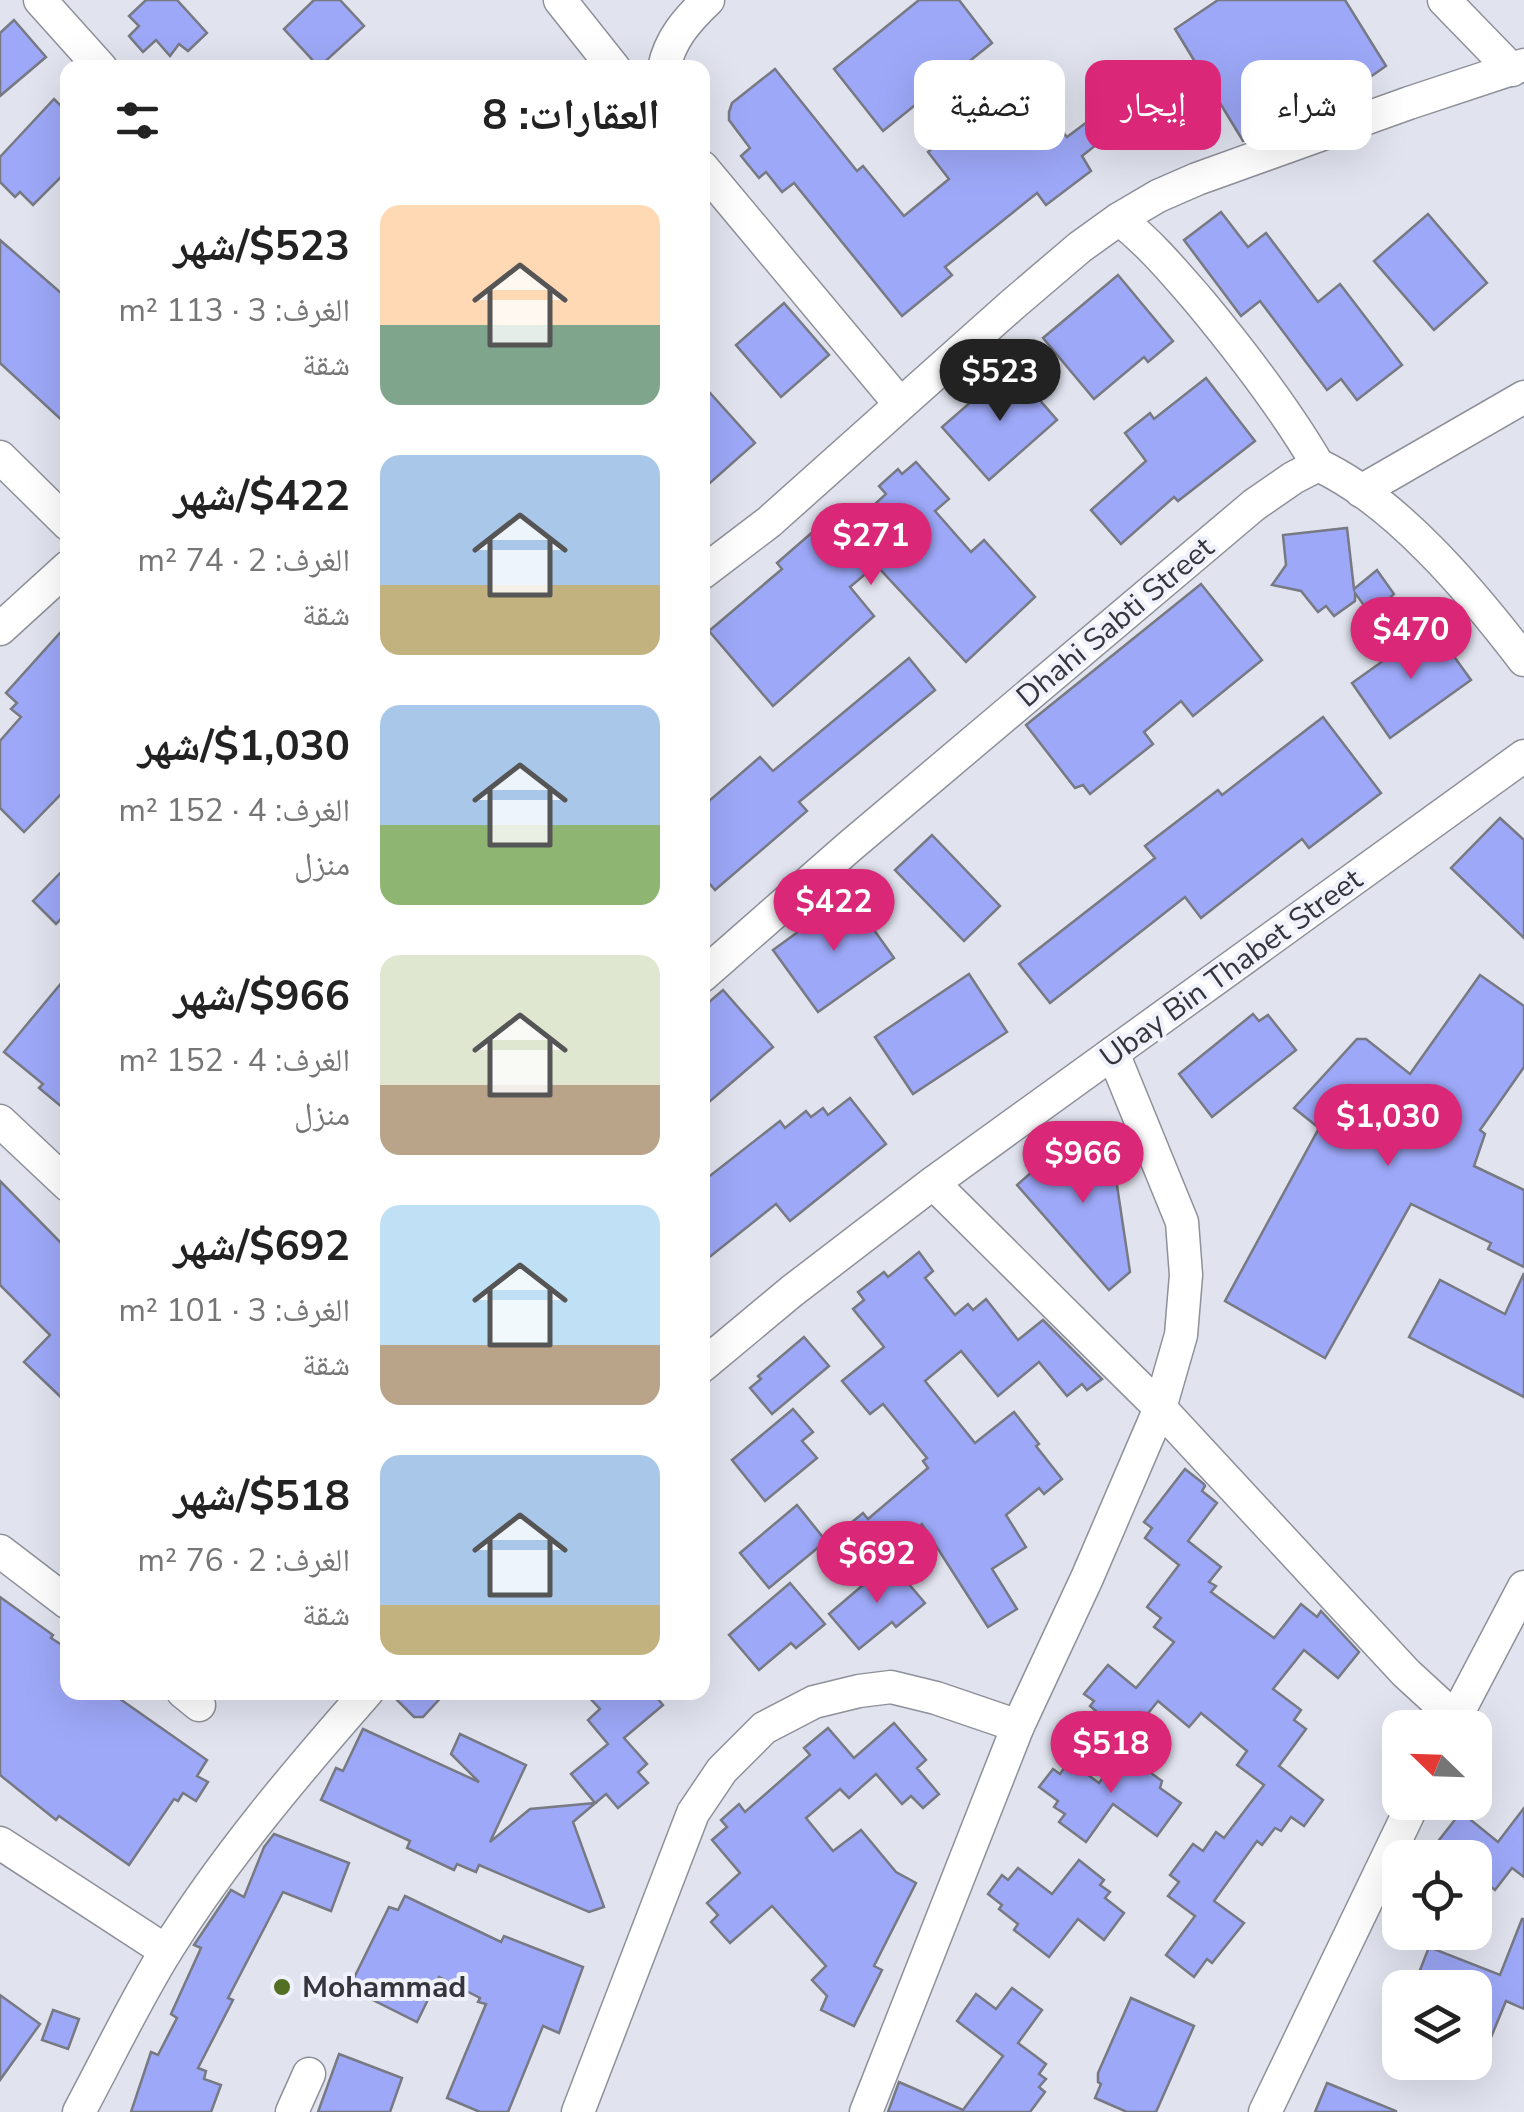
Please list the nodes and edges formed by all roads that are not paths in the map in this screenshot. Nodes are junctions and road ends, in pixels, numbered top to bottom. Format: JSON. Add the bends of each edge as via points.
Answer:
{"nodes":[{"id":1,"x":40,"y":0,"type":"edge"},
{"id":2,"x":560,"y":0,"type":"edge"},
{"id":3,"x":708,"y":0,"type":"edge"},
{"id":4,"x":1444,"y":0,"type":"edge"},
{"id":5,"x":93,"y":60,"type":"edge"},
{"id":6,"x":608,"y":60,"type":"edge"},
{"id":7,"x":666,"y":60,"type":"edge"},
{"id":8,"x":1518,"y":67,"type":"edge"},
{"id":9,"x":710,"y":177,"type":"edge"},
{"id":10,"x":1119,"y":219,"type":"junction"},
{"id":11,"x":1524,"y":397,"type":"edge"},
{"id":12,"x":900,"y":404,"type":"junction"},
{"id":13,"x":0,"y":458,"type":"edge"},
{"id":14,"x":1318,"y":465,"type":"junction"},
{"id":15,"x":1361,"y":491,"type":"junction"},
{"id":16,"x":60,"y":516,"type":"edge"},
{"id":17,"x":710,"y":568,"type":"edge"},
{"id":18,"x":60,"y":574,"type":"edge"},
{"id":19,"x":0,"y":630,"type":"edge"},
{"id":20,"x":1524,"y":660,"type":"edge"},
{"id":21,"x":1524,"y":756,"type":"edge"},
{"id":22,"x":710,"y":969,"type":"edge"},
{"id":23,"x":1114,"y":1053,"type":"junction"},
{"id":24,"x":0,"y":1122,"type":"edge"},
{"id":25,"x":60,"y":1178,"type":"edge"},
{"id":26,"x":933,"y":1184,"type":"junction"},
{"id":27,"x":710,"y":1359,"type":"edge"},
{"id":28,"x":1160,"y":1408,"type":"junction"},
{"id":29,"x":0,"y":1551,"type":"edge"},
{"id":30,"x":1524,"y":1587,"type":"edge"},
{"id":31,"x":60,"y":1597,"type":"edge"},
{"id":32,"x":360,"y":1700,"type":"edge"},
{"id":33,"x":1441,"y":1710,"type":"edge"},
{"id":34,"x":1460,"y":1710,"type":"edge"},
{"id":35,"x":1018,"y":1726,"type":"junction"},
{"id":36,"x":1405,"y":1820,"type":"edge"},
{"id":37,"x":0,"y":1843,"type":"edge"},
{"id":38,"x":166,"y":1952,"type":"junction"},
{"id":39,"x":309,"y":2074,"type":"dead end"},
{"id":40,"x":79,"y":2112,"type":"edge"},
{"id":41,"x":292,"y":2112,"type":"edge"},
{"id":42,"x":578,"y":2112,"type":"edge"},
{"id":43,"x":866,"y":2112,"type":"edge"},
{"id":44,"x":1265,"y":2112,"type":"edge"}],
"edges":[{"from":1,"to":5,"type":"street"},
{"from":2,"to":6,"type":"street"},
{"from":3,"to":7,"type":"street","via":[[675,37]]},
{"from":4,"to":8,"type":"street"},
{"from":8,"to":10,"type":"street","via":[[1198,179]]},
{"from":9,"to":12,"type":"street"},
{"from":10,"to":12,"type":"street"},
{"from":10,"to":14,"type":"street","via":[[1161,256],[1226,333]]},
{"from":11,"to":15,"type":"street"},
{"from":12,"to":17,"type":"street"},
{"from":13,"to":16,"type":"street"},
{"from":14,"to":15,"type":"street"},
{"from":14,"to":22,"type":"street","name":"Dhahi Sabti Street","via":[[1254,505]]},
{"from":15,"to":20,"type":"street","via":[[1418,537]]},
{"from":18,"to":19,"type":"street"},
{"from":21,"to":23,"type":"street","name":"Ubay Bin Thabet Street"},
{"from":23,"to":26,"type":"street","name":"Ubay Bin Thabet Street"},
{"from":23,"to":28,"type":"street","via":[[1182,1222],[1181,1335]]},
{"from":24,"to":25,"type":"street"},
{"from":26,"to":27,"type":"street","name":"Ubay Bin Thabet Street"},
{"from":26,"to":28,"type":"street"},
{"from":28,"to":33,"type":"street"},
{"from":28,"to":35,"type":"street"},
{"from":29,"to":31,"type":"street"},
{"from":30,"to":34,"type":"street"},
{"from":32,"to":38,"type":"street","via":[[293,1776]]},
{"from":35,"to":42,"type":"street","via":[[891,1687],[814,1702],[764,1728],[722,1770],[693,1814]]},
{"from":35,"to":43,"type":"street"},
{"from":36,"to":44,"type":"street"},
{"from":37,"to":38,"type":"street"},
{"from":38,"to":40,"type":"street"},
{"from":39,"to":41,"type":"street"}]}
